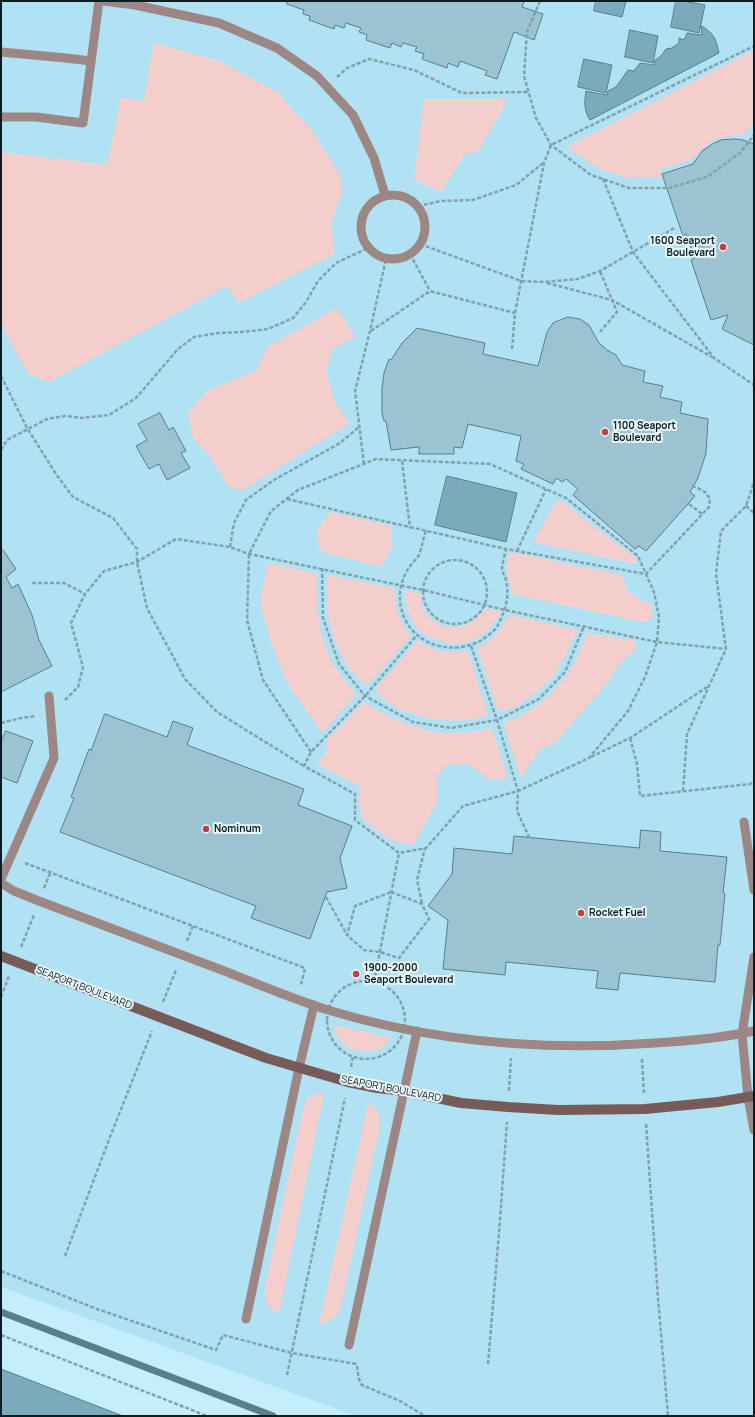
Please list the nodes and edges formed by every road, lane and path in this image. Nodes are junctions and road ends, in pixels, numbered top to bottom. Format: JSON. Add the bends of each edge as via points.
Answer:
{"nodes":[{"id":1,"x":99,"y":1,"type":"edge"},
{"id":2,"x":103,"y":1,"type":"edge"},
{"id":3,"x":540,"y":1,"type":"edge"},
{"id":4,"x":754,"y":46,"type":"edge"},
{"id":5,"x":1,"y":52,"type":"edge"},
{"id":6,"x":91,"y":62,"type":"junction"},
{"id":7,"x":328,"y":87,"type":"junction"},
{"id":8,"x":529,"y":92,"type":"junction"},
{"id":9,"x":1,"y":117,"type":"edge"},
{"id":10,"x":754,"y":135,"type":"edge"},
{"id":11,"x":551,"y":145,"type":"junction"},
{"id":12,"x":544,"y":163,"type":"junction"},
{"id":13,"x":603,"y":179,"type":"junction"},
{"id":14,"x":385,"y":195,"type":"junction"},
{"id":15,"x":418,"y":206,"type":"junction"},
{"id":16,"x":676,"y":227,"type":"dead end"},
{"id":17,"x":420,"y":244,"type":"junction"},
{"id":18,"x":368,"y":248,"type":"junction"},
{"id":19,"x":633,"y":252,"type":"junction"},
{"id":20,"x":410,"y":254,"type":"junction"},
{"id":21,"x":386,"y":259,"type":"junction"},
{"id":22,"x":600,"y":271,"type":"junction"},
{"id":23,"x":521,"y":281,"type":"junction"},
{"id":24,"x":544,"y":282,"type":"junction"},
{"id":25,"x":430,"y":291,"type":"junction"},
{"id":26,"x":612,"y":300,"type":"junction"},
{"id":27,"x":515,"y":313,"type":"junction"},
{"id":28,"x":370,"y":331,"type":"junction"},
{"id":29,"x":600,"y":332,"type":"dead end"},
{"id":30,"x":512,"y":349,"type":"dead end"},
{"id":31,"x":714,"y":358,"type":"junction"},
{"id":32,"x":1,"y":376,"type":"edge"},
{"id":33,"x":754,"y":385,"type":"edge"},
{"id":34,"x":359,"y":427,"type":"junction"},
{"id":35,"x":27,"y":428,"type":"junction"},
{"id":36,"x":1,"y":450,"type":"edge"},
{"id":37,"x":402,"y":460,"type":"junction"},
{"id":38,"x":364,"y":464,"type":"junction"},
{"id":39,"x":754,"y":482,"type":"edge"},
{"id":40,"x":694,"y":486,"type":"dead end"},
{"id":41,"x":546,"y":489,"type":"junction"},
{"id":42,"x":286,"y":499,"type":"junction"},
{"id":43,"x":689,"y":504,"type":"dead end"},
{"id":44,"x":746,"y":506,"type":"junction"},
{"id":45,"x":754,"y":513,"type":"edge"},
{"id":46,"x":702,"y":514,"type":"junction"},
{"id":47,"x":410,"y":528,"type":"junction"},
{"id":48,"x":426,"y":531,"type":"junction"},
{"id":49,"x":230,"y":547,"type":"junction"},
{"id":50,"x":506,"y":549,"type":"junction"},
{"id":51,"x":517,"y":551,"type":"junction"},
{"id":52,"x":249,"y":554,"type":"junction"},
{"id":53,"x":137,"y":562,"type":"junction"},
{"id":54,"x":322,"y":568,"type":"junction"},
{"id":55,"x":646,"y":574,"type":"junction"},
{"id":56,"x":32,"y":583,"type":"dead end"},
{"id":57,"x":401,"y":585,"type":"junction"},
{"id":58,"x":423,"y":590,"type":"junction"},
{"id":59,"x":85,"y":594,"type":"junction"},
{"id":60,"x":485,"y":604,"type":"junction"},
{"id":61,"x":505,"y":610,"type":"junction"},
{"id":62,"x":584,"y":626,"type":"junction"},
{"id":63,"x":417,"y":635,"type":"junction"},
{"id":64,"x":657,"y":642,"type":"junction"},
{"id":65,"x":471,"y":646,"type":"junction"},
{"id":66,"x":726,"y":649,"type":"junction"},
{"id":67,"x":711,"y":684,"type":"junction"},
{"id":68,"x":49,"y":696,"type":"dead end"},
{"id":69,"x":365,"y":696,"type":"junction"},
{"id":70,"x":51,"y":715,"type":"junction"},
{"id":71,"x":497,"y":720,"type":"junction"},
{"id":72,"x":1,"y":723,"type":"edge"},
{"id":73,"x":630,"y":738,"type":"junction"},
{"id":74,"x":310,"y":752,"type":"junction"},
{"id":75,"x":589,"y":758,"type":"junction"},
{"id":76,"x":304,"y":766,"type":"junction"},
{"id":77,"x":754,"y":782,"type":"edge"},
{"id":78,"x":518,"y":791,"type":"junction"},
{"id":79,"x":683,"y":791,"type":"junction"},
{"id":80,"x":744,"y":822,"type":"dead end"},
{"id":81,"x":530,"y":839,"type":"dead end"},
{"id":82,"x":426,"y":848,"type":"junction"},
{"id":83,"x":399,"y":853,"type":"junction"},
{"id":84,"x":13,"y":854,"type":"junction"},
{"id":85,"x":51,"y":871,"type":"junction"},
{"id":86,"x":1,"y":879,"type":"edge"},
{"id":87,"x":1,"y":883,"type":"edge"},
{"id":88,"x":754,"y":890,"type":"edge"},
{"id":89,"x":391,"y":892,"type":"junction"},
{"id":90,"x":326,"y":897,"type":"dead end"},
{"id":91,"x":39,"y":901,"type":"junction"},
{"id":92,"x":422,"y":904,"type":"junction"},
{"id":93,"x":193,"y":926,"type":"junction"},
{"id":94,"x":347,"y":935,"type":"junction"},
{"id":95,"x":380,"y":952,"type":"junction"},
{"id":96,"x":181,"y":955,"type":"junction"},
{"id":97,"x":1,"y":956,"type":"edge"},
{"id":98,"x":754,"y":957,"type":"edge"},
{"id":99,"x":15,"y":961,"type":"junction"},
{"id":100,"x":374,"y":982,"type":"dead end"},
{"id":101,"x":307,"y":989,"type":"dead end"},
{"id":102,"x":1,"y":997,"type":"edge"},
{"id":103,"x":314,"y":1005,"type":"junction"},
{"id":104,"x":158,"y":1016,"type":"junction"},
{"id":105,"x":417,"y":1031,"type":"junction"},
{"id":106,"x":754,"y":1031,"type":"edge"},
{"id":107,"x":742,"y":1034,"type":"junction"},
{"id":108,"x":512,"y":1043,"type":"junction"},
{"id":109,"x":641,"y":1044,"type":"junction"},
{"id":110,"x":353,"y":1056,"type":"dead end"},
{"id":111,"x":299,"y":1068,"type":"junction"},
{"id":112,"x":348,"y":1082,"type":"junction"},
{"id":113,"x":404,"y":1091,"type":"junction"},
{"id":114,"x":751,"y":1097,"type":"edge"},
{"id":115,"x":508,"y":1107,"type":"junction"},
{"id":116,"x":645,"y":1109,"type":"junction"},
{"id":117,"x":754,"y":1130,"type":"edge"},
{"id":118,"x":65,"y":1256,"type":"dead end"},
{"id":119,"x":1,"y":1271,"type":"edge"},
{"id":120,"x":246,"y":1319,"type":"dead end"},
{"id":121,"x":1,"y":1335,"type":"edge"},
{"id":122,"x":349,"y":1344,"type":"dead end"},
{"id":123,"x":292,"y":1353,"type":"junction"},
{"id":124,"x":488,"y":1364,"type":"dead end"},
{"id":125,"x":287,"y":1375,"type":"dead end"},
{"id":126,"x":207,"y":1416,"type":"edge"},
{"id":127,"x":424,"y":1416,"type":"edge"},
{"id":128,"x":668,"y":1416,"type":"edge"}],
"edges":[{"from":1,"to":6,"type":"lane"},
{"from":2,"to":7,"type":"lane","via":[[135,5],[219,23],[277,48],[318,76]]},
{"from":3,"to":8,"type":"path","via":[[527,32],[524,76]]},
{"from":4,"to":11,"type":"path"},
{"from":5,"to":6,"type":"lane"},
{"from":6,"to":9,"type":"lane","via":[[83,123],[36,117]]},
{"from":7,"to":8,"type":"path","via":[[347,68],[369,59],[414,70],[462,93]]},
{"from":7,"to":14,"type":"lane","via":[[353,115],[374,158]]},
{"from":8,"to":11,"type":"path","via":[[536,118]]},
{"from":10,"to":13,"type":"path","via":[[740,154],[707,177],[669,188],[629,188]]},
{"from":11,"to":12,"type":"path"},
{"from":11,"to":13,"type":"path","via":[[591,175]]},
{"from":12,"to":15,"type":"path","via":[[516,185],[480,198]]},
{"from":12,"to":23,"type":"path"},
{"from":13,"to":19,"type":"path"},
{"from":14,"to":15,"type":"lane","via":[[406,197]]},
{"from":14,"to":18,"type":"lane","via":[[367,207],[362,217],[360,228]]},
{"from":15,"to":17,"type":"lane","via":[[425,221],[425,231]]},
{"from":16,"to":19,"type":"path"},
{"from":17,"to":20,"type":"lane"},
{"from":17,"to":23,"type":"path"},
{"from":18,"to":21,"type":"lane"},
{"from":18,"to":35,"type":"path","via":[[336,263],[318,281],[306,302],[292,318],[268,329],[194,337],[178,349],[136,398],[109,415],[81,418],[65,416],[47,419]]},
{"from":19,"to":22,"type":"path"},
{"from":19,"to":31,"type":"path"},
{"from":20,"to":21,"type":"lane","via":[[397,259]]},
{"from":20,"to":25,"type":"path"},
{"from":21,"to":28,"type":"path"},
{"from":22,"to":24,"type":"path","via":[[578,279]]},
{"from":22,"to":26,"type":"path"},
{"from":23,"to":24,"type":"path"},
{"from":23,"to":27,"type":"path"},
{"from":24,"to":26,"type":"path"},
{"from":25,"to":27,"type":"path"},
{"from":25,"to":28,"type":"path"},
{"from":26,"to":29,"type":"path","via":[[617,312]]},
{"from":26,"to":31,"type":"path"},
{"from":27,"to":30,"type":"path"},
{"from":28,"to":34,"type":"path","via":[[354,391]]},
{"from":31,"to":33,"type":"path"},
{"from":32,"to":35,"type":"path"},
{"from":34,"to":38,"type":"path"},
{"from":34,"to":49,"type":"path","via":[[340,443],[274,480],[246,500],[234,523]]},
{"from":35,"to":36,"type":"path","via":[[7,440]]},
{"from":35,"to":53,"type":"path","via":[[73,497],[113,518],[137,549]]},
{"from":37,"to":38,"type":"path","via":[[376,459]]},
{"from":37,"to":41,"type":"path","via":[[490,464]]},
{"from":37,"to":47,"type":"path"},
{"from":38,"to":42,"type":"path","via":[[298,490]]},
{"from":39,"to":44,"type":"path"},
{"from":40,"to":46,"type":"path","via":[[705,492],[710,499],[709,507]]},
{"from":41,"to":51,"type":"path"},
{"from":41,"to":55,"type":"path","via":[[566,498],[638,556]]},
{"from":42,"to":47,"type":"path"},
{"from":42,"to":52,"type":"path","via":[[270,511]]},
{"from":43,"to":46,"type":"path"},
{"from":44,"to":45,"type":"path"},
{"from":44,"to":66,"type":"path","via":[[721,531],[716,574]]},
{"from":46,"to":55,"type":"path"},
{"from":47,"to":48,"type":"path"},
{"from":48,"to":50,"type":"path"},
{"from":48,"to":57,"type":"path","via":[[418,555],[407,570]]},
{"from":49,"to":52,"type":"path"},
{"from":49,"to":53,"type":"path","via":[[176,539]]},
{"from":50,"to":51,"type":"path"},
{"from":50,"to":61,"type":"path","via":[[502,569],[508,596]]},
{"from":51,"to":55,"type":"path"},
{"from":52,"to":54,"type":"path"},
{"from":52,"to":74,"type":"path","via":[[247,620],[263,680]]},
{"from":53,"to":59,"type":"path","via":[[104,571]]},
{"from":53,"to":76,"type":"path","via":[[147,608],[185,679],[217,712]]},
{"from":54,"to":57,"type":"path"},
{"from":54,"to":69,"type":"path","via":[[323,618],[339,664]]},
{"from":55,"to":64,"type":"path","via":[[654,592],[659,617]]},
{"from":56,"to":59,"type":"path","via":[[64,583]]},
{"from":57,"to":58,"type":"path"},
{"from":57,"to":63,"type":"path","via":[[402,612],[406,624]]},
{"from":58,"to":60,"type":"path"},
{"from":58,"to":60,"type":"path","via":[[428,609],[443,622],[452,624],[471,620]]},
{"from":58,"to":60,"type":"path","via":[[432,570],[451,560],[463,561],[481,573],[486,583]]},
{"from":59,"to":70,"type":"path","via":[[71,623],[83,667],[82,673],[78,687]]},
{"from":60,"to":61,"type":"path"},
{"from":61,"to":62,"type":"path"},
{"from":61,"to":65,"type":"path","via":[[496,627]]},
{"from":62,"to":64,"type":"path"},
{"from":62,"to":71,"type":"path","via":[[565,672],[539,699]]},
{"from":63,"to":65,"type":"path","via":[[436,646]]},
{"from":63,"to":69,"type":"path"},
{"from":64,"to":66,"type":"path"},
{"from":64,"to":75,"type":"path","via":[[645,677],[628,711]]},
{"from":65,"to":71,"type":"path"},
{"from":66,"to":67,"type":"path"},
{"from":67,"to":73,"type":"path"},
{"from":67,"to":79,"type":"path","via":[[687,734]]},
{"from":68,"to":70,"type":"lane"},
{"from":69,"to":71,"type":"path","via":[[413,722],[451,728]]},
{"from":69,"to":74,"type":"path"},
{"from":70,"to":72,"type":"path"},
{"from":70,"to":84,"type":"lane","via":[[54,758]]},
{"from":71,"to":78,"type":"path"},
{"from":73,"to":75,"type":"path"},
{"from":73,"to":79,"type":"path","via":[[637,764],[640,796]]},
{"from":74,"to":76,"type":"path"},
{"from":75,"to":78,"type":"path"},
{"from":76,"to":83,"type":"path","via":[[354,794],[354,820]]},
{"from":77,"to":79,"type":"path"},
{"from":78,"to":81,"type":"path","via":[[517,811]]},
{"from":78,"to":82,"type":"path","via":[[464,806]]},
{"from":80,"to":88,"type":"lane"},
{"from":82,"to":83,"type":"path"},
{"from":82,"to":92,"type":"path","via":[[417,880]]},
{"from":83,"to":89,"type":"path"},
{"from":84,"to":85,"type":"path","via":[[26,864]]},
{"from":84,"to":86,"type":"lane"},
{"from":85,"to":91,"type":"path"},
{"from":85,"to":93,"type":"path"},
{"from":87,"to":91,"type":"lane"},
{"from":89,"to":92,"type":"path"},
{"from":89,"to":94,"type":"path","via":[[355,906]]},
{"from":89,"to":95,"type":"path"},
{"from":90,"to":94,"type":"path"},
{"from":91,"to":96,"type":"lane"},
{"from":91,"to":99,"type":"path"},
{"from":92,"to":95,"type":"path","via":[[429,919],[399,958]]},
{"from":93,"to":96,"type":"path"},
{"from":93,"to":101,"type":"path","via":[[305,968],[300,987]]},
{"from":94,"to":95,"type":"path","via":[[364,950]]},
{"from":95,"to":100,"type":"path"},
{"from":96,"to":103,"type":"lane"},
{"from":96,"to":104,"type":"path"},
{"from":97,"to":99,"type":"main road","name":"SEAPORT BOULEVARD"},
{"from":98,"to":107,"type":"lane"},
{"from":99,"to":102,"type":"path"},
{"from":99,"to":104,"type":"main road","name":"SEAPORT BOULEVARD"},
{"from":103,"to":105,"type":"lane","via":[[369,1021]]},
{"from":103,"to":111,"type":"lane"},
{"from":104,"to":111,"type":"main road","name":"SEAPORT BOULEVARD","via":[[266,1058]]},
{"from":104,"to":118,"type":"path"},
{"from":105,"to":108,"type":"lane"},
{"from":105,"to":113,"type":"lane"},
{"from":106,"to":107,"type":"lane"},
{"from":107,"to":109,"type":"lane"},
{"from":107,"to":114,"type":"lane"},
{"from":108,"to":109,"type":"lane","via":[[595,1046]]},
{"from":108,"to":115,"type":"path"},
{"from":109,"to":116,"type":"path"},
{"from":110,"to":112,"type":"path"},
{"from":111,"to":112,"type":"main road","name":"SEAPORT BOULEVARD"},
{"from":111,"to":120,"type":"lane"},
{"from":112,"to":113,"type":"main road","name":"SEAPORT BOULEVARD"},
{"from":112,"to":123,"type":"path"},
{"from":113,"to":115,"type":"main road","name":"SEAPORT BOULEVARD","via":[[461,1103]]},
{"from":113,"to":122,"type":"lane"},
{"from":114,"to":116,"type":"main road","name":"SEAPORT BOULEVARD"},
{"from":114,"to":117,"type":"lane"},
{"from":115,"to":116,"type":"main road","name":"SEAPORT BOULEVARD","via":[[558,1110]]},
{"from":115,"to":124,"type":"path"},
{"from":116,"to":128,"type":"path"},
{"from":119,"to":123,"type":"path","via":[[216,1350],[223,1335]]},
{"from":121,"to":126,"type":"path"},
{"from":123,"to":125,"type":"path"},
{"from":123,"to":127,"type":"path","via":[[356,1364],[362,1385],[400,1401]]}]}
